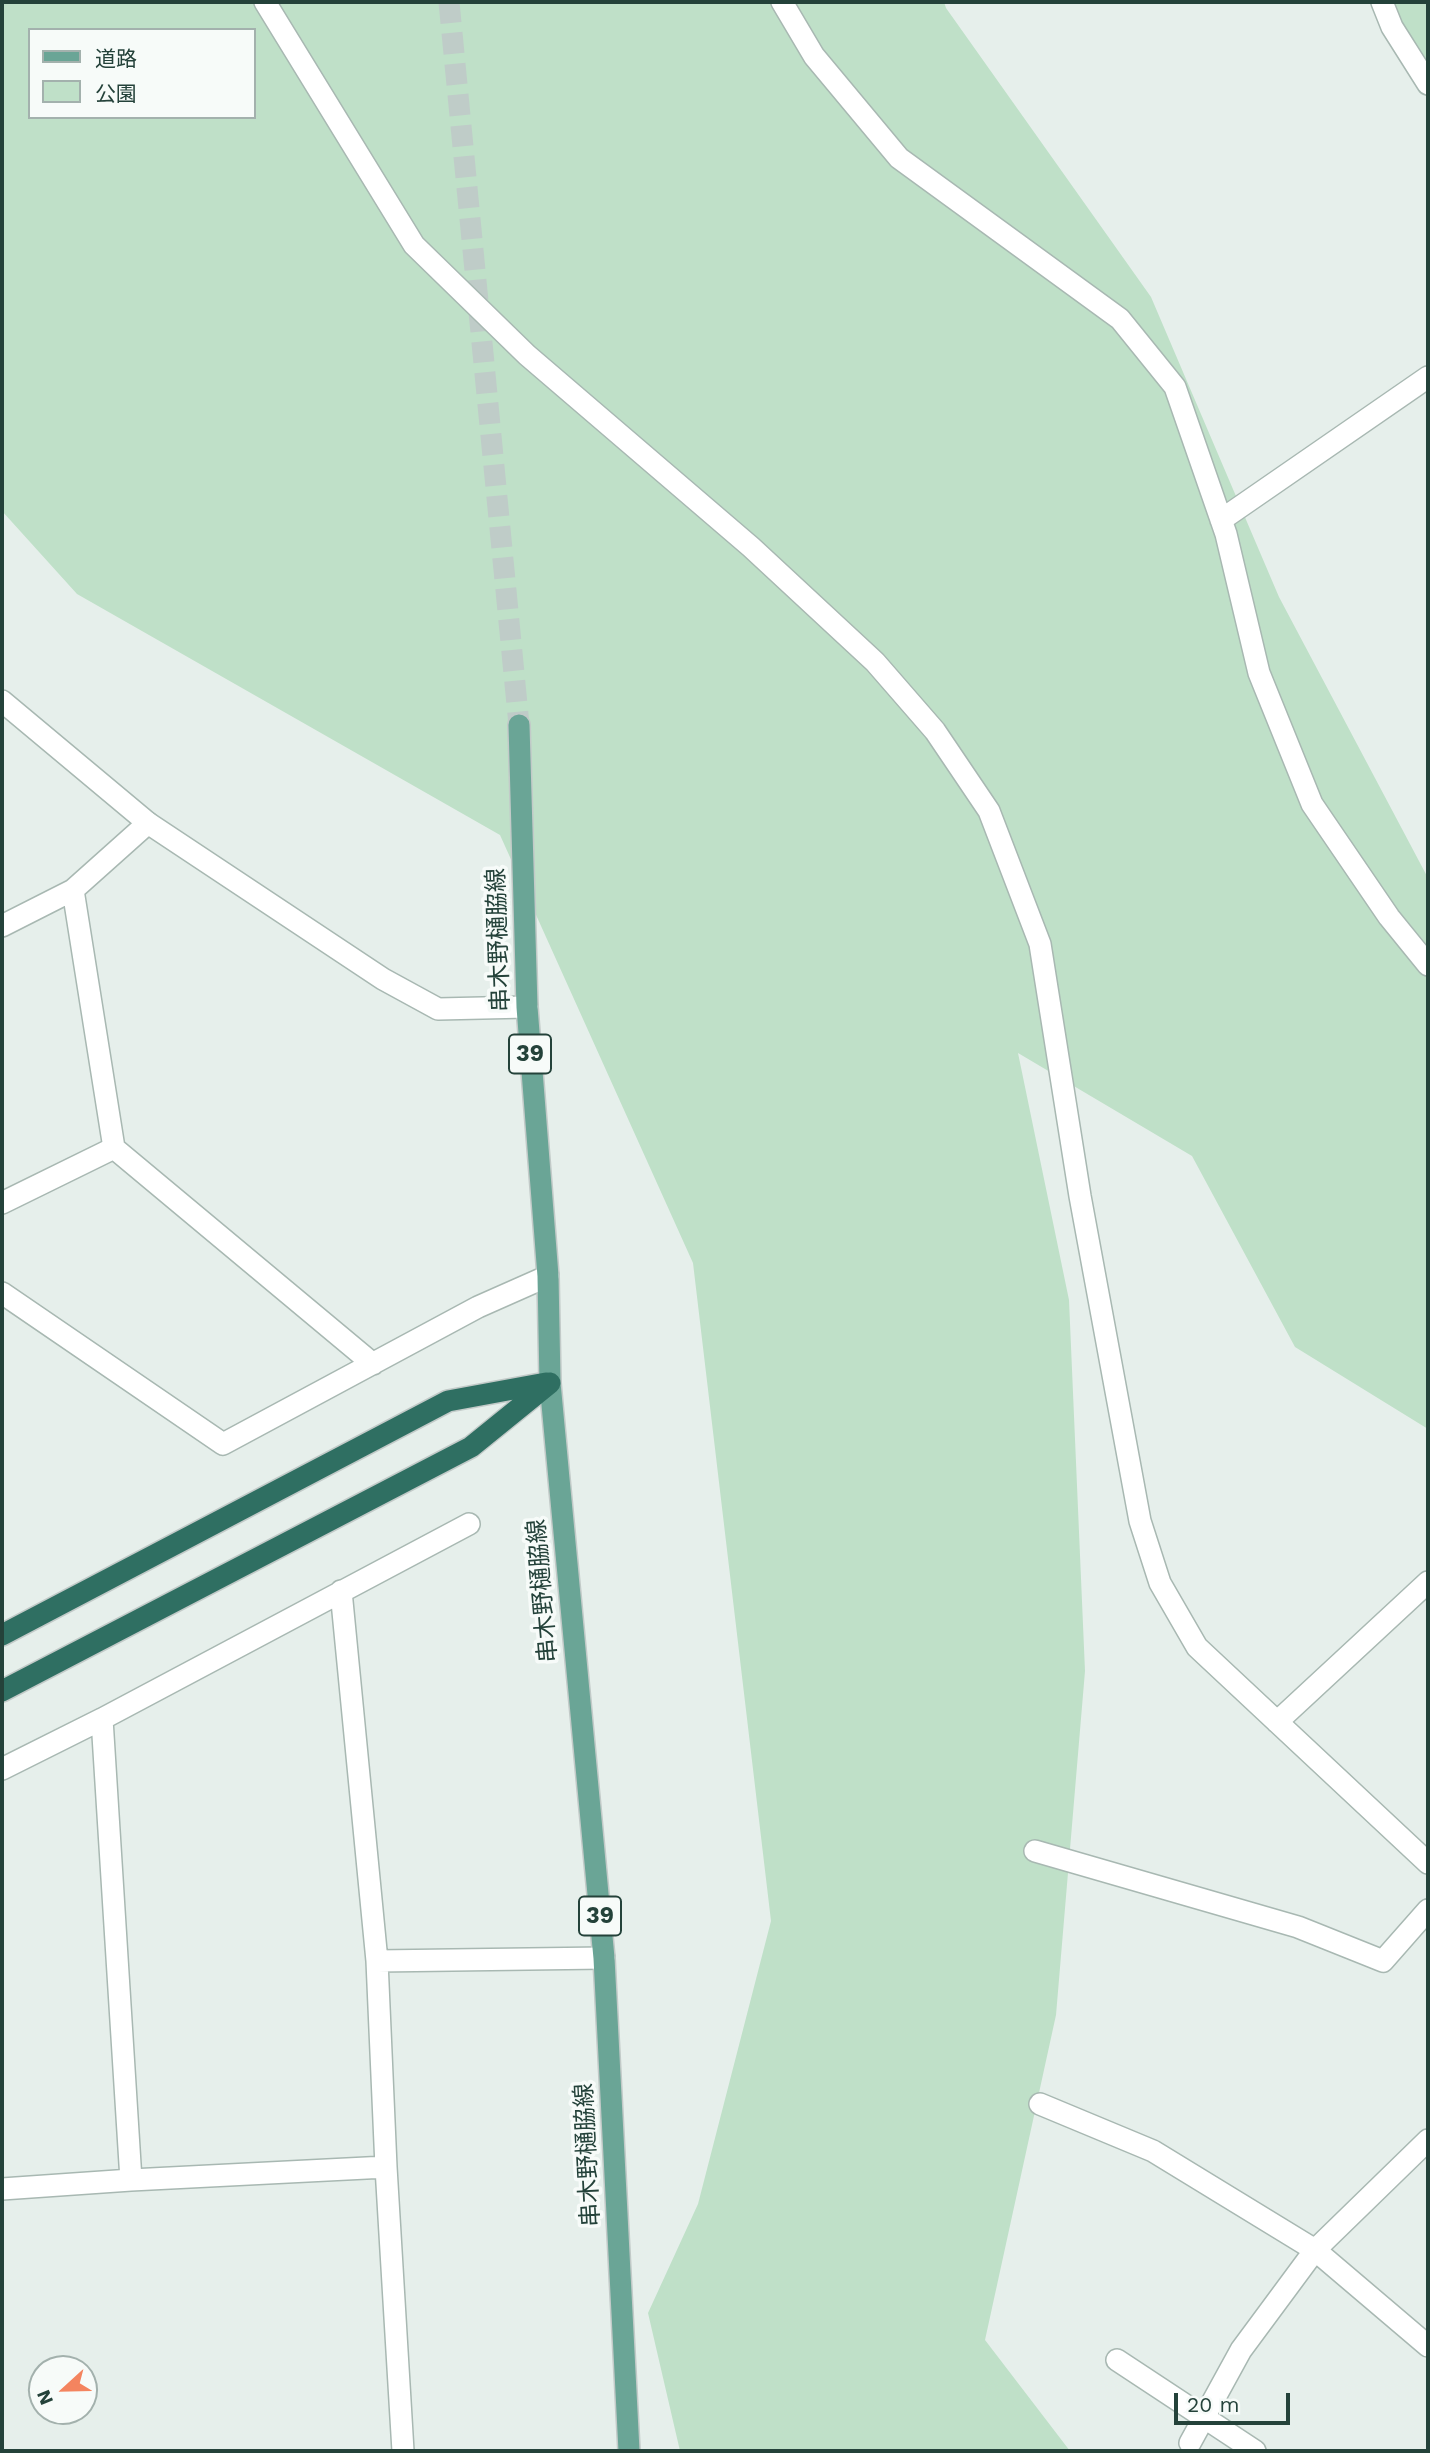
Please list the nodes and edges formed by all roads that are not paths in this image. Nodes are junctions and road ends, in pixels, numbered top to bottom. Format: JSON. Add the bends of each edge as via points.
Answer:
{"nodes":[{"id":1,"x":265,"y":2,"type":"edge"},
{"id":2,"x":782,"y":2,"type":"edge"},
{"id":3,"x":1382,"y":2,"type":"edge"},
{"id":4,"x":1428,"y":83,"type":"edge"},
{"id":5,"x":1428,"y":377,"type":"edge"},
{"id":6,"x":1221,"y":520,"type":"junction"},
{"id":7,"x":2,"y":701,"type":"edge"},
{"id":8,"x":519,"y":725,"type":"tunnel mouth"},
{"id":9,"x":148,"y":823,"type":"junction"},
{"id":10,"x":73,"y":890,"type":"junction"},
{"id":11,"x":2,"y":926,"type":"edge"},
{"id":12,"x":1428,"y":964,"type":"edge"},
{"id":13,"x":527,"y":1007,"type":"junction"},
{"id":14,"x":114,"y":1147,"type":"junction"},
{"id":15,"x":2,"y":1203,"type":"edge"},
{"id":16,"x":548,"y":1276,"type":"junction"},
{"id":17,"x":2,"y":1293,"type":"edge"},
{"id":18,"x":373,"y":1364,"type":"junction"},
{"id":19,"x":550,"y":1383,"type":"junction"},
{"id":20,"x":469,"y":1524,"type":"dead end"},
{"id":21,"x":1428,"y":1583,"type":"edge"},
{"id":22,"x":341,"y":1591,"type":"junction"},
{"id":23,"x":2,"y":1635,"type":"edge"},
{"id":24,"x":2,"y":1691,"type":"edge"},
{"id":25,"x":102,"y":1719,"type":"junction"},
{"id":26,"x":1277,"y":1722,"type":"junction"},
{"id":27,"x":2,"y":1769,"type":"edge"},
{"id":28,"x":1035,"y":1850,"type":"dead end"},
{"id":29,"x":1428,"y":1863,"type":"edge"},
{"id":30,"x":1428,"y":1910,"type":"edge"},
{"id":31,"x":604,"y":1958,"type":"junction"},
{"id":32,"x":377,"y":1961,"type":"junction"},
{"id":33,"x":1040,"y":2104,"type":"dead end"},
{"id":34,"x":1428,"y":2140,"type":"edge"},
{"id":35,"x":386,"y":2167,"type":"junction"},
{"id":36,"x":131,"y":2180,"type":"junction"},
{"id":37,"x":2,"y":2189,"type":"edge"},
{"id":38,"x":1315,"y":2250,"type":"junction"},
{"id":39,"x":1428,"y":2346,"type":"edge"},
{"id":40,"x":1117,"y":2360,"type":"dead end"},
{"id":41,"x":1204,"y":2418,"type":"junction"},
{"id":42,"x":1190,"y":2443,"type":"dead end"},
{"id":43,"x":403,"y":2451,"type":"edge"},
{"id":44,"x":629,"y":2451,"type":"edge"},
{"id":45,"x":1255,"y":2451,"type":"edge"}],
"edges":[{"from":1,"to":26,"type":"street","via":[[414,245],[527,355],[751,547],[875,662],[935,731],[989,811],[1040,944],[1080,1196],[1140,1521],[1160,1583],[1197,1647]]},
{"from":2,"to":6,"type":"street","via":[[814,56],[899,158],[1120,319],[1175,387]]},
{"from":3,"to":4,"type":"street","via":[[1392,27]]},
{"from":5,"to":6,"type":"street"},
{"from":6,"to":12,"type":"street","via":[[1259,673],[1311,804],[1389,917]]},
{"from":7,"to":9,"type":"street"},
{"from":8,"to":13,"type":"main road","name":"串木野樋脇線","number":"39"},
{"from":9,"to":10,"type":"street"},
{"from":9,"to":13,"type":"street","via":[[383,979],[438,1009]]},
{"from":10,"to":11,"type":"street"},
{"from":10,"to":14,"type":"street"},
{"from":13,"to":16,"type":"main road","name":"串木野樋脇線","number":"39"},
{"from":14,"to":15,"type":"street"},
{"from":14,"to":18,"type":"street"},
{"from":16,"to":18,"type":"street","via":[[478,1307]]},
{"from":16,"to":19,"type":"main road","name":"串木野樋脇線","number":"39"},
{"from":17,"to":18,"type":"street","via":[[223,1444]]},
{"from":19,"to":23,"type":"highway","via":[[448,1401]]},
{"from":19,"to":24,"type":"highway","via":[[471,1447]]},
{"from":19,"to":31,"type":"main road","name":"串木野樋脇線","number":"39"},
{"from":20,"to":22,"type":"street"},
{"from":21,"to":26,"type":"street"},
{"from":22,"to":25,"type":"street"},
{"from":22,"to":32,"type":"street"},
{"from":25,"to":27,"type":"street"},
{"from":25,"to":36,"type":"street"},
{"from":26,"to":29,"type":"street"},
{"from":28,"to":30,"type":"street","via":[[1298,1927],[1383,1961]]},
{"from":31,"to":32,"type":"street"},
{"from":31,"to":44,"type":"main road","name":"串木野樋脇線","number":"39"},
{"from":32,"to":35,"type":"street"},
{"from":33,"to":38,"type":"street","via":[[1153,2151]]},
{"from":34,"to":38,"type":"street"},
{"from":35,"to":36,"type":"street"},
{"from":35,"to":43,"type":"street"},
{"from":36,"to":37,"type":"street"},
{"from":38,"to":39,"type":"street"},
{"from":38,"to":41,"type":"street","via":[[1241,2350]]},
{"from":40,"to":41,"type":"street"},
{"from":41,"to":42,"type":"street"},
{"from":41,"to":45,"type":"street"}]}
